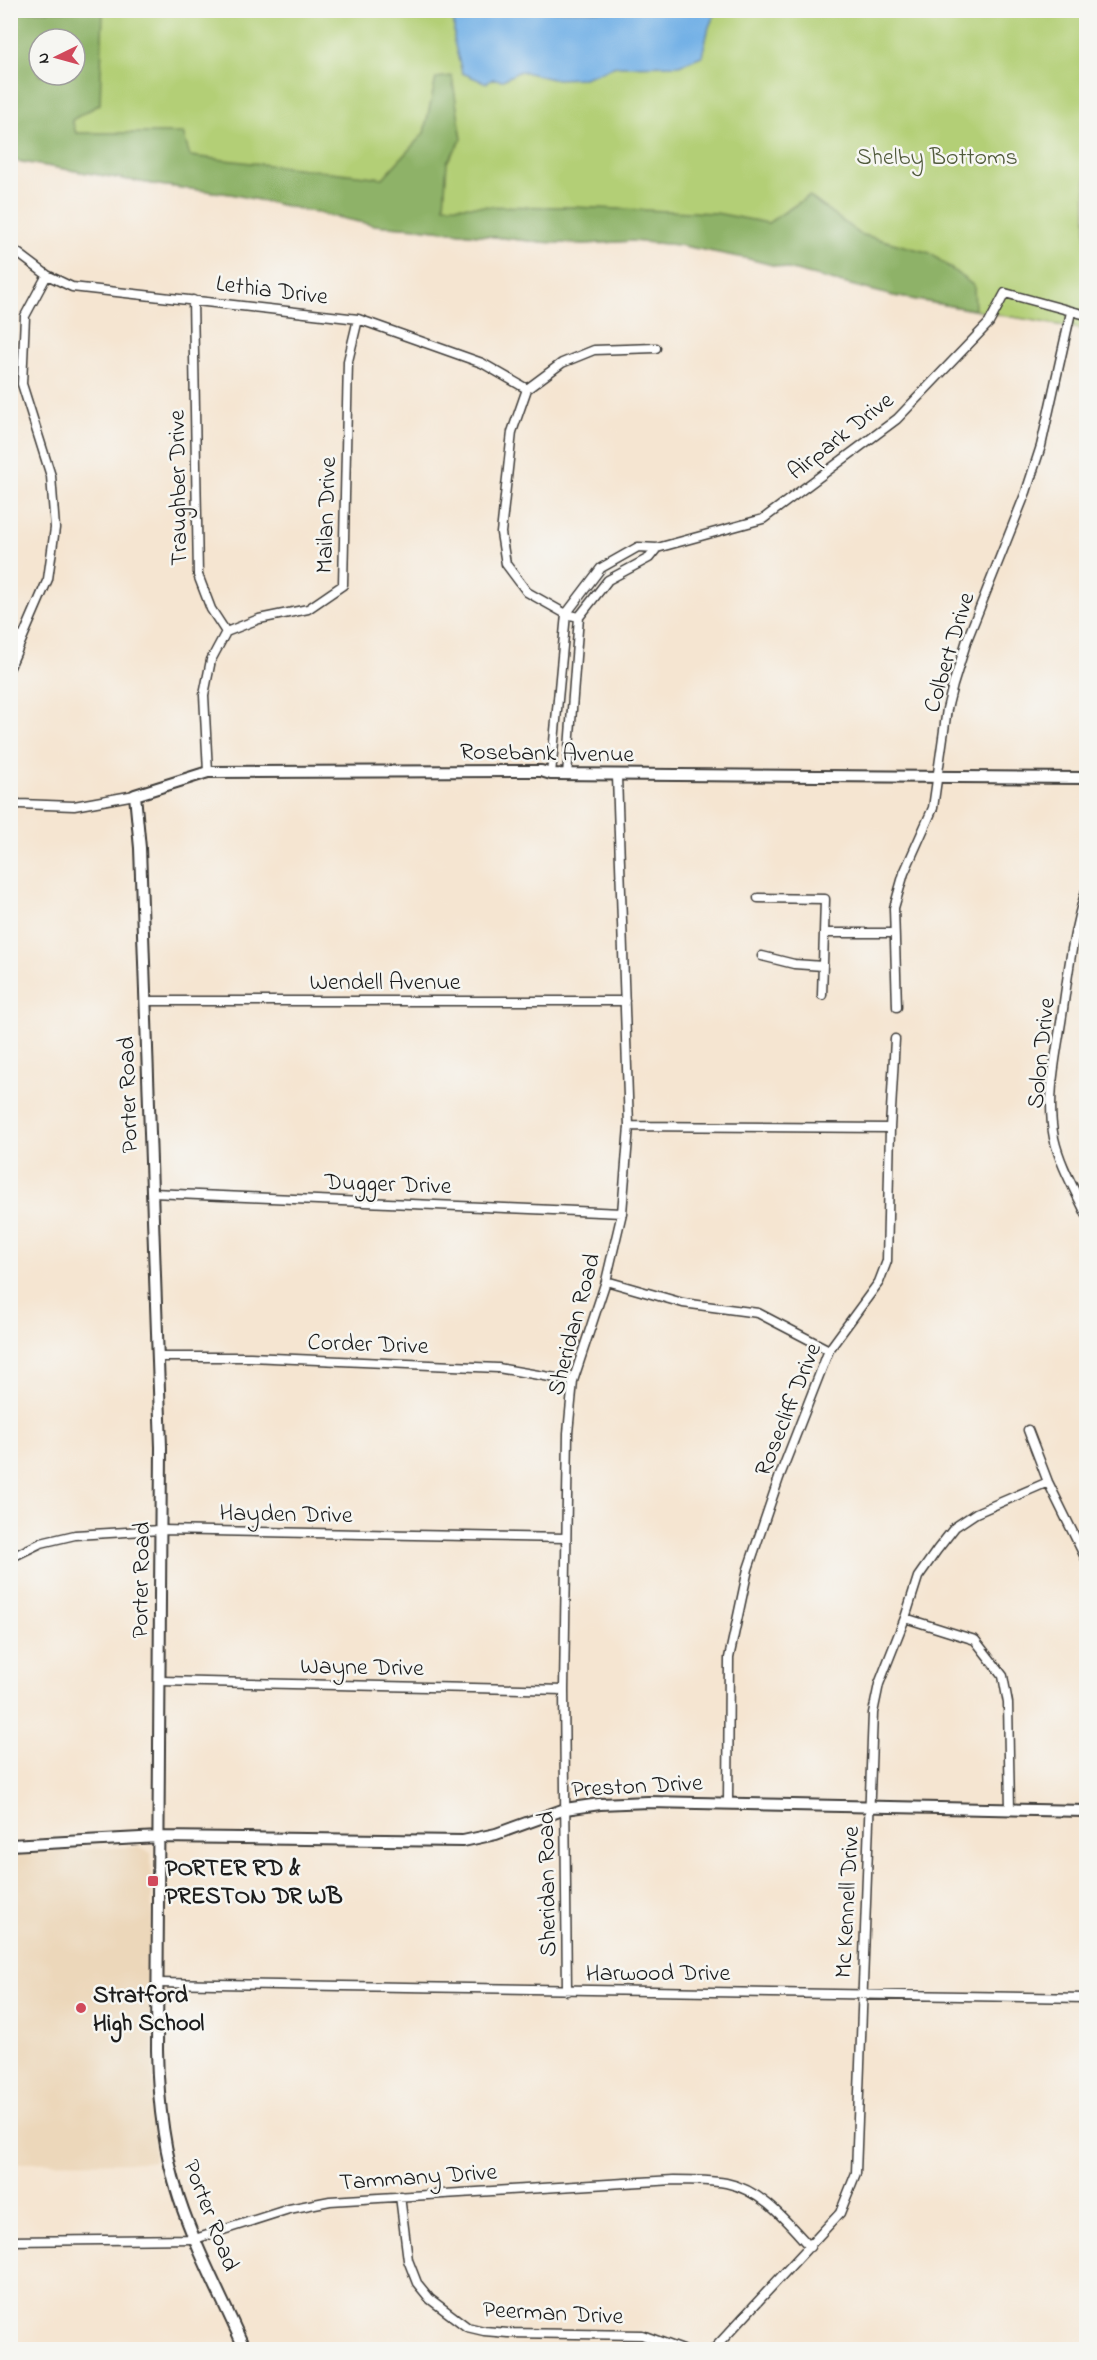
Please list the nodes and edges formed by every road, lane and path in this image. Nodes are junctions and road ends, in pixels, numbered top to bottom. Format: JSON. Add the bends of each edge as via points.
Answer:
{"nodes":[{"id":1,"x":10,"y":247,"type":"edge"},
{"id":2,"x":47,"y":275,"type":"junction"},
{"id":3,"x":193,"y":300,"type":"junction"},
{"id":4,"x":1071,"y":312,"type":"junction"},
{"id":5,"x":1086,"y":315,"type":"edge"},
{"id":6,"x":358,"y":319,"type":"junction"},
{"id":7,"x":656,"y":348,"type":"dead end"},
{"id":8,"x":527,"y":389,"type":"junction"},
{"id":9,"x":657,"y":548,"type":"junction"},
{"id":10,"x":566,"y":614,"type":"junction"},
{"id":11,"x":579,"y":617,"type":"junction"},
{"id":12,"x":10,"y":632,"type":"edge"},
{"id":13,"x":226,"y":632,"type":"junction"},
{"id":14,"x":21,"y":638,"type":"junction"},
{"id":15,"x":10,"y":667,"type":"edge"},
{"id":16,"x":208,"y":772,"type":"junction"},
{"id":17,"x":551,"y":774,"type":"junction"},
{"id":18,"x":567,"y":775,"type":"junction"},
{"id":19,"x":617,"y":776,"type":"junction"},
{"id":20,"x":938,"y":776,"type":"junction"},
{"id":21,"x":1086,"y":778,"type":"edge"},
{"id":22,"x":135,"y":795,"type":"junction"},
{"id":23,"x":10,"y":801,"type":"edge"},
{"id":24,"x":1086,"y":891,"type":"edge"},
{"id":25,"x":758,"y":898,"type":"dead end"},
{"id":26,"x":824,"y":933,"type":"junction"},
{"id":27,"x":894,"y":933,"type":"junction"},
{"id":28,"x":762,"y":956,"type":"dead end"},
{"id":29,"x":823,"y":966,"type":"junction"},
{"id":30,"x":822,"y":995,"type":"dead end"},
{"id":31,"x":145,"y":1001,"type":"junction"},
{"id":32,"x":625,"y":1001,"type":"junction"},
{"id":33,"x":897,"y":1007,"type":"dead end"},
{"id":34,"x":896,"y":1040,"type":"dead end"},
{"id":35,"x":629,"y":1126,"type":"junction"},
{"id":36,"x":890,"y":1128,"type":"junction"},
{"id":37,"x":152,"y":1193,"type":"junction"},
{"id":38,"x":622,"y":1213,"type":"junction"},
{"id":39,"x":1086,"y":1214,"type":"edge"},
{"id":40,"x":606,"y":1281,"type":"junction"},
{"id":41,"x":828,"y":1350,"type":"junction"},
{"id":42,"x":159,"y":1357,"type":"junction"},
{"id":43,"x":573,"y":1381,"type":"junction"},
{"id":44,"x":1028,"y":1430,"type":"dead end"},
{"id":45,"x":1047,"y":1482,"type":"junction"},
{"id":46,"x":161,"y":1530,"type":"junction"},
{"id":47,"x":565,"y":1538,"type":"junction"},
{"id":48,"x":10,"y":1558,"type":"edge"},
{"id":49,"x":1086,"y":1559,"type":"edge"},
{"id":50,"x":905,"y":1618,"type":"junction"},
{"id":51,"x":160,"y":1681,"type":"junction"},
{"id":52,"x":564,"y":1690,"type":"junction"},
{"id":53,"x":728,"y":1803,"type":"junction"},
{"id":54,"x":871,"y":1807,"type":"junction"},
{"id":55,"x":565,"y":1809,"type":"junction"},
{"id":56,"x":1010,"y":1809,"type":"junction"},
{"id":57,"x":1086,"y":1811,"type":"edge"},
{"id":58,"x":159,"y":1837,"type":"junction"},
{"id":59,"x":10,"y":1845,"type":"edge"},
{"id":60,"x":157,"y":1983,"type":"junction"},
{"id":61,"x":567,"y":1991,"type":"junction"},
{"id":62,"x":861,"y":1993,"type":"junction"},
{"id":63,"x":1086,"y":1998,"type":"edge"},
{"id":64,"x":400,"y":2196,"type":"junction"},
{"id":65,"x":195,"y":2239,"type":"junction"},
{"id":66,"x":10,"y":2241,"type":"edge"},
{"id":67,"x":810,"y":2247,"type":"junction"},
{"id":68,"x":245,"y":2349,"type":"edge"},
{"id":69,"x":683,"y":2349,"type":"edge"},
{"id":70,"x":713,"y":2349,"type":"edge"}],
"edges":[{"from":1,"to":2,"type":"street","name":"Lethia Drive"},
{"from":2,"to":3,"type":"street","name":"Lethia Drive","via":[[72,287]]},
{"from":2,"to":14,"type":"street","via":[[26,316],[22,384],[51,476],[55,528],[48,579]]},
{"from":3,"to":6,"type":"street","name":"Lethia Drive"},
{"from":3,"to":13,"type":"street","name":"Traughber Drive","via":[[198,575],[211,609]]},
{"from":4,"to":5,"type":"street"},
{"from":4,"to":9,"type":"street","name":"Airpark Drive","via":[[1005,293],[989,323],[897,419],[763,519]]},
{"from":4,"to":20,"type":"street","name":"Colbert Drive","via":[[1038,455],[953,685]]},
{"from":6,"to":8,"type":"street","name":"Lethia Drive","via":[[482,363]]},
{"from":6,"to":13,"type":"street","name":"Mailan Drive","via":[[348,361],[343,585],[308,609],[259,619]]},
{"from":7,"to":8,"type":"street","via":[[594,350],[562,363]]},
{"from":8,"to":10,"type":"street","via":[[512,432],[501,533],[506,564],[527,592]]},
{"from":9,"to":10,"type":"street","name":"Airpark Drive","via":[[639,547],[601,568]]},
{"from":9,"to":11,"type":"street","name":"Airpark Drive","via":[[649,558],[608,580]]},
{"from":10,"to":11,"type":"street"},
{"from":10,"to":17,"type":"street"},
{"from":11,"to":18,"type":"street"},
{"from":12,"to":14,"type":"street"},
{"from":13,"to":16,"type":"street","via":[[211,660],[204,695]]},
{"from":14,"to":15,"type":"street"},
{"from":16,"to":17,"type":"street","name":"Rosebank Avenue"},
{"from":16,"to":22,"type":"street","name":"Rosebank Avenue"},
{"from":17,"to":18,"type":"street","name":"Rosebank Avenue"},
{"from":18,"to":19,"type":"street","name":"Rosebank Avenue"},
{"from":19,"to":20,"type":"street","name":"Rosebank Avenue"},
{"from":19,"to":32,"type":"street","name":"Sheridan Road"},
{"from":20,"to":21,"type":"street","name":"Rosebank Avenue"},
{"from":20,"to":27,"type":"street","name":"Colbert Drive","via":[[933,808],[904,873],[894,908]]},
{"from":22,"to":23,"type":"street","name":"Rosebank Avenue","via":[[74,806]]},
{"from":22,"to":31,"type":"street","name":"Porter Road"},
{"from":24,"to":39,"type":"street","name":"Solon Drive","via":[[1074,938],[1051,1111],[1063,1165]]},
{"from":25,"to":26,"type":"street","via":[[825,899]]},
{"from":26,"to":27,"type":"street"},
{"from":26,"to":29,"type":"street"},
{"from":27,"to":33,"type":"street","name":"Colbert Drive"},
{"from":28,"to":29,"type":"street"},
{"from":29,"to":30,"type":"street"},
{"from":31,"to":32,"type":"street","name":"Wendell Avenue"},
{"from":31,"to":37,"type":"street","name":"Porter Road"},
{"from":32,"to":35,"type":"street","name":"Sheridan Road"},
{"from":34,"to":36,"type":"street","name":"Rosecliff Drive"},
{"from":35,"to":36,"type":"street"},
{"from":35,"to":38,"type":"street","name":"Sheridan Road"},
{"from":36,"to":41,"type":"street","name":"Rosecliff Drive","via":[[887,1261],[879,1282]]},
{"from":37,"to":38,"type":"street","name":"Dugger Drive"},
{"from":37,"to":42,"type":"street","name":"Porter Road"},
{"from":38,"to":40,"type":"street","name":"Sheridan Road"},
{"from":40,"to":41,"type":"street","via":[[683,1303],[758,1313]]},
{"from":40,"to":43,"type":"street","name":"Sheridan Road"},
{"from":41,"to":53,"type":"street","name":"Rosecliff Drive","via":[[779,1478],[735,1620],[729,1658]]},
{"from":42,"to":43,"type":"street","name":"Corder Drive","via":[[498,1368]]},
{"from":42,"to":46,"type":"street","name":"Porter Road"},
{"from":43,"to":47,"type":"street","name":"Sheridan Road"},
{"from":44,"to":45,"type":"street"},
{"from":45,"to":49,"type":"street"},
{"from":45,"to":50,"type":"street","name":"Mc Kennell Drive","via":[[976,1513],[955,1527],[918,1576]]},
{"from":46,"to":47,"type":"street","name":"Hayden Drive"},
{"from":46,"to":48,"type":"street","name":"Hayden Drive","via":[[75,1535],[41,1543]]},
{"from":46,"to":51,"type":"street","name":"Porter Road"},
{"from":47,"to":52,"type":"street","name":"Sheridan Road"},
{"from":50,"to":54,"type":"street","name":"Mc Kennell Drive","via":[[879,1684],[873,1713]]},
{"from":50,"to":56,"type":"street","via":[[975,1640],[1003,1676],[1008,1703]]},
{"from":51,"to":52,"type":"street","name":"Wayne Drive"},
{"from":51,"to":58,"type":"street","name":"Porter Road"},
{"from":52,"to":55,"type":"street","name":"Sheridan Road"},
{"from":53,"to":54,"type":"street","name":"Preston Drive"},
{"from":53,"to":55,"type":"street","name":"Preston Drive","via":[[600,1804]]},
{"from":54,"to":56,"type":"street","name":"Preston Drive"},
{"from":54,"to":62,"type":"street","name":"Mc Kennell Drive"},
{"from":55,"to":58,"type":"street","name":"Preston Drive","via":[[496,1834],[463,1841]]},
{"from":55,"to":61,"type":"street","name":"Sheridan Road"},
{"from":56,"to":57,"type":"street","name":"Preston Drive"},
{"from":58,"to":59,"type":"street","name":"Preston Drive"},
{"from":58,"to":60,"type":"street","name":"Porter Road"},
{"from":60,"to":61,"type":"street","name":"Harwood Drive"},
{"from":60,"to":65,"type":"street","name":"Porter Road","via":[[158,2100],[162,2129],[179,2200]]},
{"from":61,"to":62,"type":"street","name":"Harwood Drive"},
{"from":62,"to":63,"type":"street","name":"Harwood Drive"},
{"from":62,"to":67,"type":"street","name":"Mc Kennell Drive","via":[[856,2173],[840,2213]]},
{"from":64,"to":65,"type":"street","name":"Tammany Drive","via":[[330,2201],[289,2209]]},
{"from":64,"to":67,"type":"street","name":"Tammany Drive","via":[[674,2180],[728,2183],[755,2194]]},
{"from":64,"to":69,"type":"street","name":"Peerman Drive","via":[[408,2260],[417,2283],[430,2299],[466,2326],[508,2333],[642,2335]]},
{"from":65,"to":66,"type":"street","name":"Tammany Drive"},
{"from":65,"to":68,"type":"street","name":"Porter Road"},
{"from":67,"to":70,"type":"street","name":"Mc Kennell Drive"}]}
